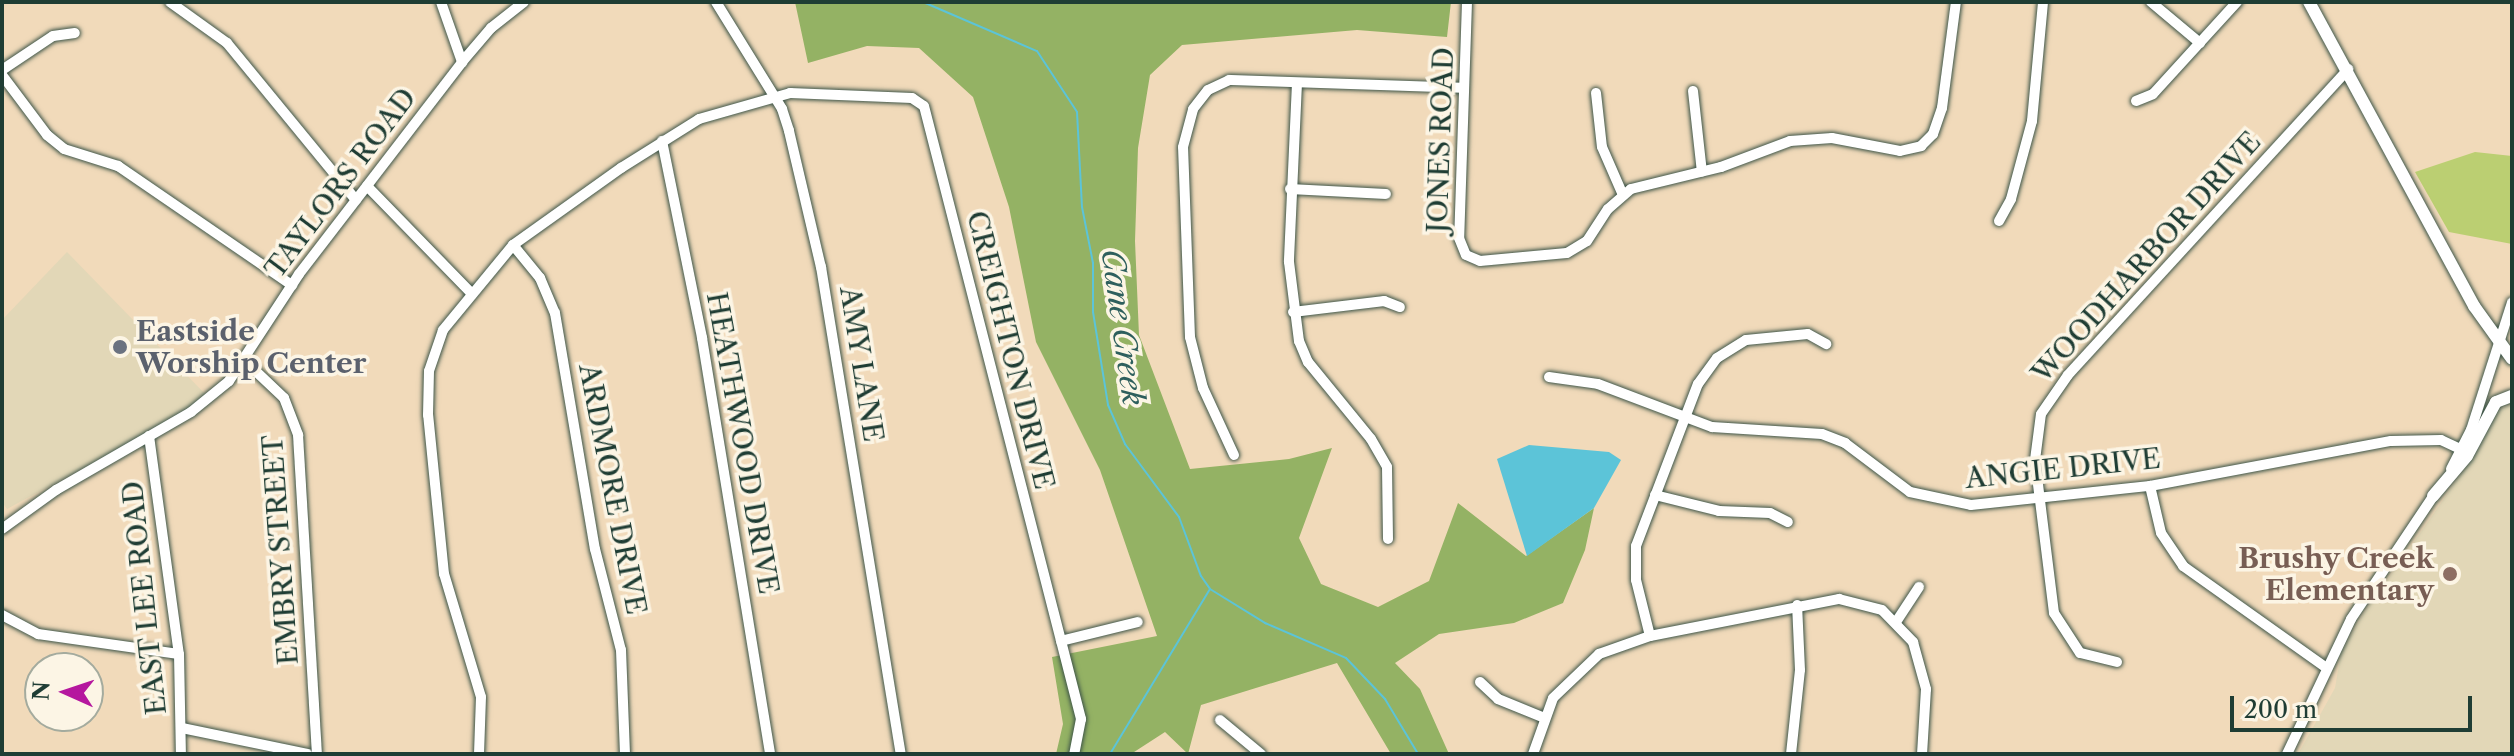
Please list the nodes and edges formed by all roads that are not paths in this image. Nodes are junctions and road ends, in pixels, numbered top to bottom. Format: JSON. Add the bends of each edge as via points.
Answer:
{"nodes":[{"id":1,"x":170,"y":2,"type":"edge"},
{"id":2,"x":441,"y":2,"type":"edge"},
{"id":3,"x":524,"y":2,"type":"edge"},
{"id":4,"x":716,"y":2,"type":"edge"},
{"id":5,"x":1467,"y":2,"type":"edge"},
{"id":6,"x":1956,"y":2,"type":"edge"},
{"id":7,"x":2043,"y":2,"type":"edge"},
{"id":8,"x":2151,"y":2,"type":"edge"},
{"id":9,"x":2237,"y":2,"type":"edge"},
{"id":10,"x":2309,"y":2,"type":"edge"},
{"id":11,"x":75,"y":33,"type":"dead end"},
{"id":12,"x":2200,"y":43,"type":"junction"},
{"id":13,"x":462,"y":62,"type":"junction"},
{"id":14,"x":2348,"y":69,"type":"junction"},
{"id":15,"x":2,"y":72,"type":"edge"},
{"id":16,"x":1297,"y":83,"type":"junction"},
{"id":17,"x":1464,"y":88,"type":"junction"},
{"id":18,"x":1693,"y":91,"type":"dead end"},
{"id":19,"x":1596,"y":93,"type":"dead end"},
{"id":20,"x":773,"y":94,"type":"junction"},
{"id":21,"x":2136,"y":101,"type":"dead end"},
{"id":22,"x":662,"y":141,"type":"junction"},
{"id":23,"x":1702,"y":172,"type":"junction"},
{"id":24,"x":367,"y":186,"type":"junction"},
{"id":25,"x":1290,"y":189,"type":"junction"},
{"id":26,"x":1386,"y":194,"type":"dead end"},
{"id":27,"x":1623,"y":195,"type":"junction"},
{"id":28,"x":356,"y":200,"type":"junction"},
{"id":29,"x":1999,"y":221,"type":"dead end"},
{"id":30,"x":513,"y":245,"type":"junction"},
{"id":31,"x":292,"y":285,"type":"junction"},
{"id":32,"x":470,"y":292,"type":"junction"},
{"id":33,"x":2512,"y":302,"type":"edge"},
{"id":34,"x":1400,"y":307,"type":"dead end"},
{"id":35,"x":1293,"y":312,"type":"junction"},
{"id":36,"x":2497,"y":341,"type":"junction"},
{"id":37,"x":1826,"y":344,"type":"dead end"},
{"id":38,"x":2512,"y":359,"type":"edge"},
{"id":39,"x":245,"y":361,"type":"junction"},
{"id":40,"x":1549,"y":377,"type":"dead end"},
{"id":41,"x":2512,"y":396,"type":"edge"},
{"id":42,"x":1684,"y":418,"type":"junction"},
{"id":43,"x":149,"y":436,"type":"junction"},
{"id":44,"x":2462,"y":450,"type":"junction"},
{"id":45,"x":1234,"y":455,"type":"dead end"},
{"id":46,"x":2150,"y":486,"type":"junction"},
{"id":47,"x":1655,"y":495,"type":"junction"},
{"id":48,"x":2433,"y":496,"type":"junction"},
{"id":49,"x":2039,"y":500,"type":"junction"},
{"id":50,"x":1788,"y":522,"type":"dead end"},
{"id":51,"x":4,"y":524,"type":"edge"},
{"id":52,"x":1388,"y":539,"type":"dead end"},
{"id":53,"x":1919,"y":587,"type":"dead end"},
{"id":54,"x":1797,"y":605,"type":"junction"},
{"id":55,"x":2,"y":615,"type":"edge"},
{"id":56,"x":1138,"y":622,"type":"dead end"},
{"id":57,"x":1896,"y":622,"type":"junction"},
{"id":58,"x":1650,"y":636,"type":"junction"},
{"id":59,"x":1061,"y":641,"type":"junction"},
{"id":60,"x":179,"y":654,"type":"junction"},
{"id":61,"x":2117,"y":662,"type":"dead end"},
{"id":62,"x":2325,"y":667,"type":"junction"},
{"id":63,"x":1480,"y":682,"type":"dead end"},
{"id":64,"x":1542,"y":717,"type":"junction"},
{"id":65,"x":1220,"y":720,"type":"dead end"},
{"id":66,"x":182,"y":728,"type":"junction"},
{"id":67,"x":181,"y":754,"type":"edge"},
{"id":68,"x":307,"y":754,"type":"edge"},
{"id":69,"x":317,"y":754,"type":"edge"},
{"id":70,"x":479,"y":754,"type":"edge"},
{"id":71,"x":625,"y":754,"type":"edge"},
{"id":72,"x":770,"y":754,"type":"edge"},
{"id":73,"x":901,"y":754,"type":"edge"},
{"id":74,"x":1074,"y":754,"type":"edge"},
{"id":75,"x":1261,"y":754,"type":"edge"},
{"id":76,"x":1533,"y":754,"type":"edge"},
{"id":77,"x":1791,"y":754,"type":"edge"},
{"id":78,"x":1922,"y":754,"type":"edge"},
{"id":79,"x":2287,"y":754,"type":"edge"}],
"edges":[{"from":1,"to":28,"type":"street","via":[[227,43]]},
{"from":2,"to":13,"type":"street"},
{"from":3,"to":13,"type":"street","name":"TAYLORS ROAD","via":[[491,28]]},
{"from":4,"to":20,"type":"street","name":"AMY LANE"},
{"from":5,"to":17,"type":"street","name":"JONES ROAD"},
{"from":6,"to":23,"type":"street","via":[[1942,108],[1933,134],[1921,146],[1900,151],[1810,138]]},
{"from":7,"to":29,"type":"street","via":[[2032,121],[2011,199]]},
{"from":8,"to":12,"type":"street"},
{"from":9,"to":12,"type":"street"},
{"from":10,"to":14,"type":"main road"},
{"from":11,"to":15,"type":"street","via":[[53,36]]},
{"from":12,"to":21,"type":"street","via":[[2153,94]]},
{"from":13,"to":24,"type":"street","name":"TAYLORS ROAD"},
{"from":14,"to":36,"type":"main road"},
{"from":14,"to":49,"type":"street","name":"WOODHARBOR DRIVE","via":[[2052,394],[2036,436]]},
{"from":15,"to":31,"type":"street","via":[[47,135],[64,149],[118,166]]},
{"from":16,"to":17,"type":"street"},
{"from":16,"to":25,"type":"street"},
{"from":16,"to":45,"type":"street","via":[[1229,80],[1208,90],[1193,109],[1183,147],[1190,337],[1203,388]]},
{"from":17,"to":27,"type":"street","name":"JONES ROAD","via":[[1459,238],[1469,258],[1567,253],[1587,241]]},
{"from":18,"to":23,"type":"street"},
{"from":19,"to":27,"type":"street","via":[[1602,147]]},
{"from":20,"to":22,"type":"street","name":"CREIGHTON DRIVE","via":[[715,112]]},
{"from":20,"to":59,"type":"street","name":"CREIGHTON DRIVE","via":[[912,98],[924,106]]},
{"from":20,"to":73,"type":"street","name":"AMY LANE","via":[[789,131],[821,267]]},
{"from":22,"to":30,"type":"street","name":"CREIGHTON DRIVE"},
{"from":22,"to":72,"type":"street","name":"HEATHWOOD DRIVE","via":[[702,338]]},
{"from":23,"to":27,"type":"street","via":[[1648,183]]},
{"from":24,"to":28,"type":"street","name":"TAYLORS ROAD"},
{"from":24,"to":32,"type":"street"},
{"from":25,"to":26,"type":"street"},
{"from":25,"to":35,"type":"street"},
{"from":28,"to":31,"type":"street","name":"TAYLORS ROAD"},
{"from":30,"to":32,"type":"street","name":"CREIGHTON DRIVE"},
{"from":30,"to":71,"type":"street","name":"ARDMORE DRIVE","via":[[540,278],[555,313],[595,549],[621,650]]},
{"from":31,"to":39,"type":"street","name":"TAYLORS ROAD"},
{"from":32,"to":70,"type":"street","name":"CREIGHTON DRIVE","via":[[437,343],[427,401],[444,574],[481,697]]},
{"from":33,"to":36,"type":"street"},
{"from":34,"to":35,"type":"street","via":[[1384,301]]},
{"from":35,"to":52,"type":"street","via":[[1308,362],[1371,439],[1387,467]]},
{"from":36,"to":38,"type":"main road"},
{"from":36,"to":44,"type":"street"},
{"from":37,"to":42,"type":"street","via":[[1808,334],[1784,334],[1736,344],[1703,376]]},
{"from":39,"to":43,"type":"street","name":"TAYLORS ROAD","via":[[210,399]]},
{"from":39,"to":69,"type":"street","name":"EMBRY STREET","via":[[284,398],[298,435]]},
{"from":40,"to":42,"type":"street","name":"ANGIE DRIVE","via":[[1598,384]]},
{"from":41,"to":48,"type":"main road","via":[[2496,402],[2467,456]]},
{"from":42,"to":47,"type":"street"},
{"from":42,"to":49,"type":"street","name":"ANGIE DRIVE","via":[[1725,429],[1833,437],[1901,487],[1933,500],[1990,505]]},
{"from":43,"to":51,"type":"street","name":"TAYLORS ROAD"},
{"from":43,"to":60,"type":"street","name":"EAST LEE ROAD"},
{"from":44,"to":46,"type":"street","name":"ANGIE DRIVE","via":[[2441,440],[2402,440]]},
{"from":44,"to":48,"type":"street"},
{"from":46,"to":49,"type":"street","name":"ANGIE DRIVE"},
{"from":46,"to":62,"type":"street","via":[[2161,533],[2183,566]]},
{"from":47,"to":50,"type":"street","via":[[1719,511],[1770,513]]},
{"from":47,"to":58,"type":"street","via":[[1634,559]]},
{"from":48,"to":62,"type":"street","via":[[2359,605]]},
{"from":49,"to":61,"type":"street","name":"WOODHARBOR DRIVE","via":[[2058,624],[2080,653]]},
{"from":53,"to":57,"type":"street"},
{"from":54,"to":57,"type":"street","via":[[1852,601],[1877,608]]},
{"from":54,"to":58,"type":"street"},
{"from":54,"to":77,"type":"street","via":[[1800,670]]},
{"from":55,"to":60,"type":"street","via":[[38,634]]},
{"from":56,"to":59,"type":"street"},
{"from":57,"to":78,"type":"street","via":[[1913,642],[1925,673]]},
{"from":58,"to":64,"type":"street","via":[[1618,644],[1587,661],[1562,685]]},
{"from":59,"to":74,"type":"street","name":"CREIGHTON DRIVE","via":[[1082,726]]},
{"from":60,"to":66,"type":"street","name":"EAST LEE ROAD"},
{"from":62,"to":79,"type":"street"},
{"from":63,"to":64,"type":"street","via":[[1498,699]]},
{"from":64,"to":76,"type":"street"},
{"from":65,"to":75,"type":"street"},
{"from":66,"to":67,"type":"street","name":"EAST LEE ROAD"},
{"from":66,"to":68,"type":"street"}]}
